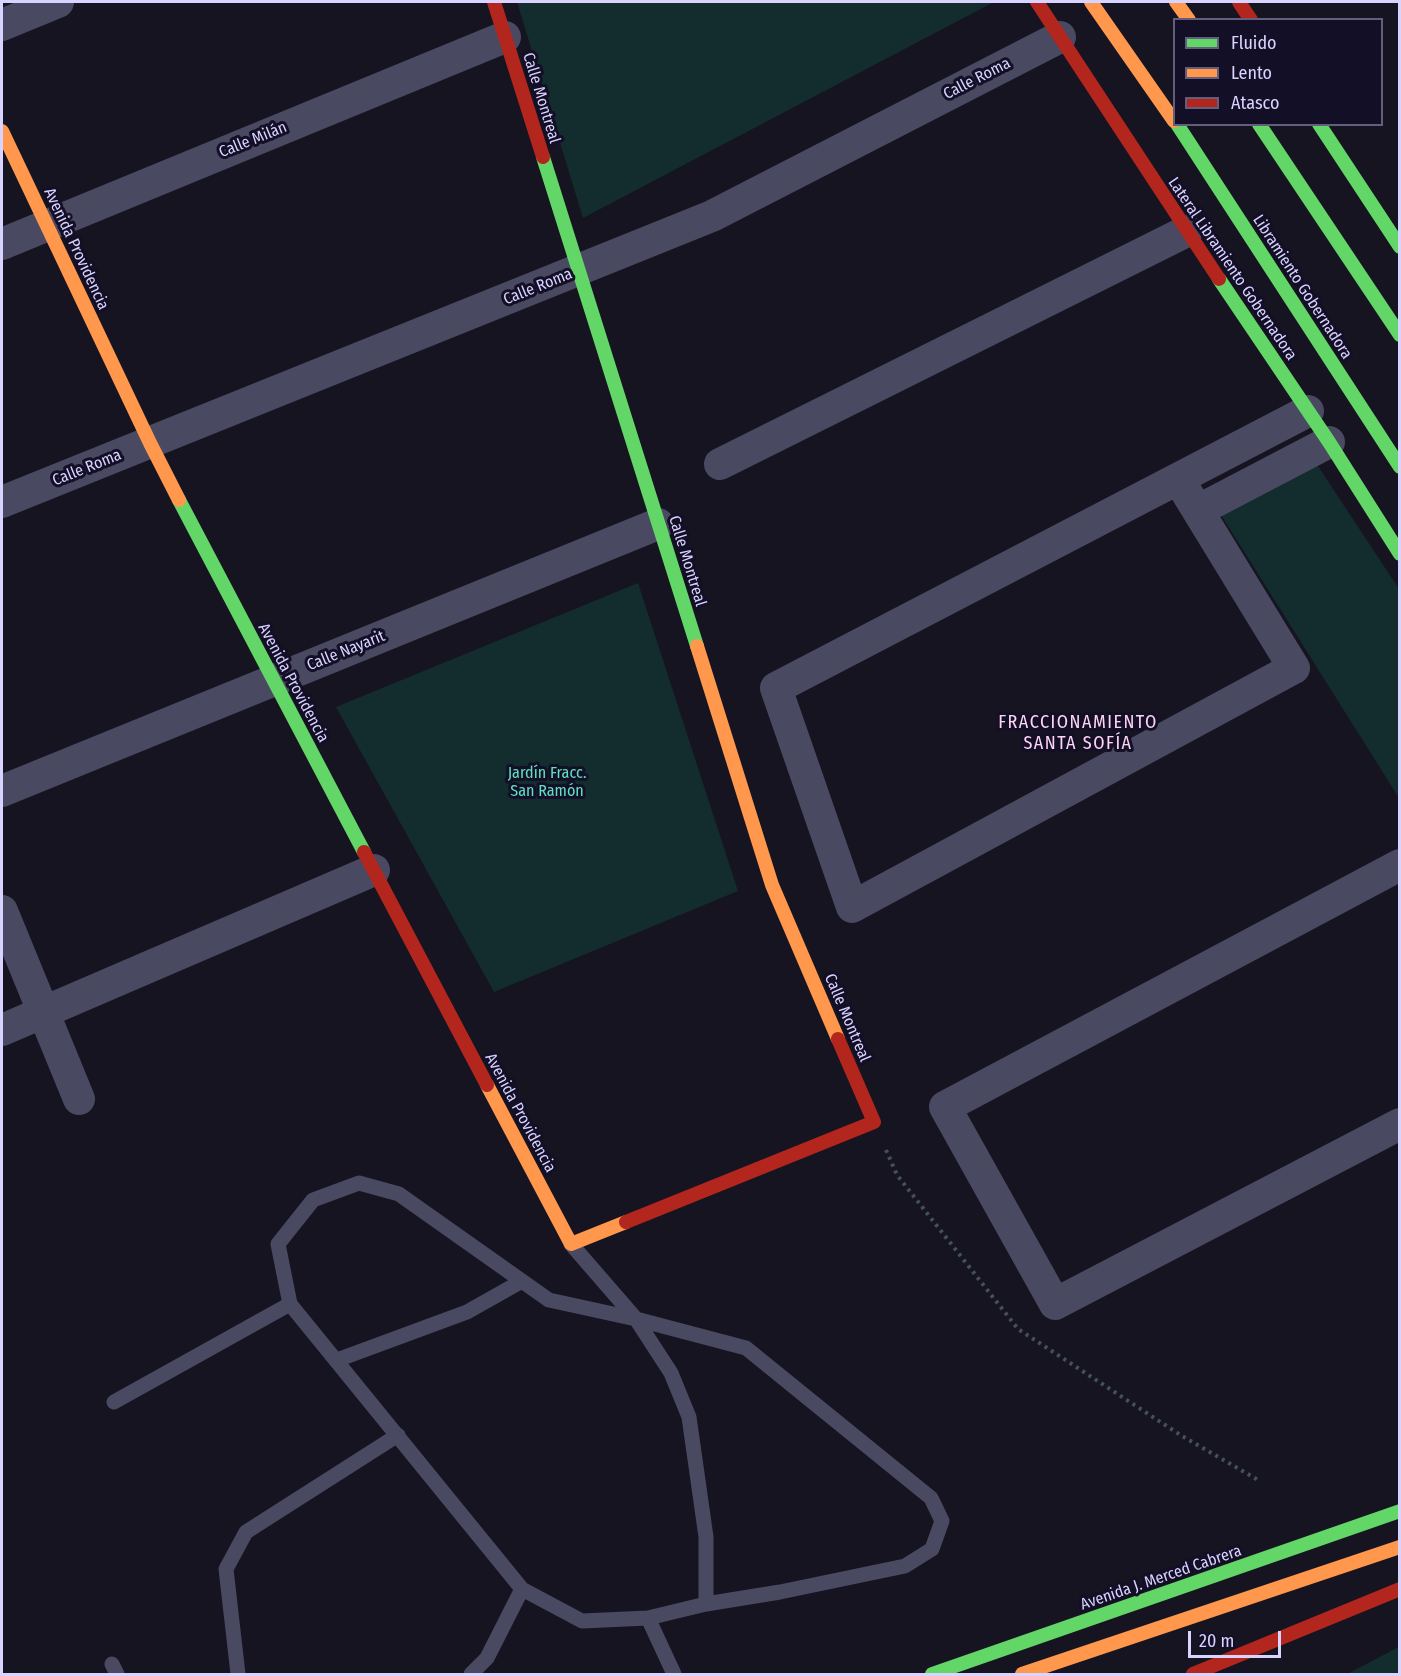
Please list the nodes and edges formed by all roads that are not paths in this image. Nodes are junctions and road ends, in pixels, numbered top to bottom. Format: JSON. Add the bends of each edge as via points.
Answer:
{"nodes":[{"id":1,"x":58,"y":2,"type":"edge"},
{"id":2,"x":494,"y":2,"type":"edge"},
{"id":3,"x":1037,"y":2,"type":"edge"},
{"id":4,"x":1091,"y":2,"type":"edge"},
{"id":5,"x":1176,"y":2,"type":"edge"},
{"id":6,"x":1189,"y":2,"type":"edge"},
{"id":7,"x":1239,"y":2,"type":"edge"},
{"id":8,"x":1188,"y":18,"type":"edge"},
{"id":9,"x":1196,"y":18,"type":"edge"},
{"id":10,"x":1250,"y":18,"type":"edge"},
{"id":11,"x":2,"y":25,"type":"edge"},
{"id":12,"x":505,"y":37,"type":"junction"},
{"id":13,"x":1060,"y":37,"type":"junction"},
{"id":14,"x":1173,"y":119,"type":"edge"},
{"id":15,"x":1178,"y":126,"type":"edge"},
{"id":16,"x":1260,"y":126,"type":"edge"},
{"id":17,"x":1320,"y":126,"type":"edge"},
{"id":18,"x":2,"y":131,"type":"edge"},
{"id":19,"x":46,"y":225,"type":"junction"},
{"id":20,"x":1187,"y":231,"type":"junction"},
{"id":21,"x":2,"y":244,"type":"edge"},
{"id":22,"x":1400,"y":247,"type":"edge"},
{"id":23,"x":579,"y":271,"type":"junction"},
{"id":24,"x":1400,"y":336,"type":"edge"},
{"id":25,"x":1308,"y":411,"type":"junction"},
{"id":26,"x":1329,"y":442,"type":"junction"},
{"id":27,"x":150,"y":443,"type":"junction"},
{"id":28,"x":720,"y":464,"type":"dead end"},
{"id":29,"x":1400,"y":467,"type":"edge"},
{"id":30,"x":1179,"y":480,"type":"junction"},
{"id":31,"x":2,"y":502,"type":"edge"},
{"id":32,"x":1199,"y":510,"type":"junction"},
{"id":33,"x":658,"y":524,"type":"junction"},
{"id":34,"x":1400,"y":554,"type":"edge"},
{"id":35,"x":274,"y":680,"type":"junction"},
{"id":36,"x":2,"y":791,"type":"edge"},
{"id":37,"x":1400,"y":865,"type":"edge"},
{"id":38,"x":374,"y":870,"type":"junction"},
{"id":39,"x":2,"y":911,"type":"edge"},
{"id":40,"x":43,"y":1012,"type":"junction"},
{"id":41,"x":2,"y":1030,"type":"edge"},
{"id":42,"x":79,"y":1099,"type":"dead end"},
{"id":43,"x":1400,"y":1124,"type":"edge"},
{"id":44,"x":571,"y":1244,"type":"junction"},
{"id":45,"x":522,"y":1281,"type":"junction"},
{"id":46,"x":290,"y":1304,"type":"junction"},
{"id":47,"x":636,"y":1319,"type":"junction"},
{"id":48,"x":338,"y":1360,"type":"junction"},
{"id":49,"x":114,"y":1402,"type":"dead end"},
{"id":50,"x":398,"y":1435,"type":"junction"},
{"id":51,"x":1400,"y":1512,"type":"edge"},
{"id":52,"x":1400,"y":1547,"type":"edge"},
{"id":53,"x":522,"y":1589,"type":"junction"},
{"id":54,"x":1400,"y":1589,"type":"edge"},
{"id":55,"x":706,"y":1604,"type":"junction"},
{"id":56,"x":648,"y":1618,"type":"junction"},
{"id":57,"x":238,"y":1674,"type":"edge"},
{"id":58,"x":471,"y":1674,"type":"edge"},
{"id":59,"x":674,"y":1674,"type":"edge"},
{"id":60,"x":932,"y":1674,"type":"edge"},
{"id":61,"x":1022,"y":1674,"type":"edge"},
{"id":62,"x":1193,"y":1674,"type":"edge"}],
"edges":[{"from":1,"to":11,"type":"street"},
{"from":2,"to":12,"type":"main road","name":"Calle Montreal"},
{"from":3,"to":13,"type":"main road","name":"Lateral Libramiento Gobernadora"},
{"from":4,"to":14,"type":"main road","name":"Libramiento Gobernadora"},
{"from":5,"to":8,"type":"main road"},
{"from":6,"to":9,"type":"main road"},
{"from":7,"to":10,"type":"main road"},
{"from":12,"to":19,"type":"street","name":"Calle Milán"},
{"from":12,"to":23,"type":"main road","name":"Calle Montreal"},
{"from":13,"to":20,"type":"main road","name":"Lateral Libramiento Gobernadora"},
{"from":13,"to":23,"type":"street","name":"Calle Roma","via":[[712,216]]},
{"from":15,"to":29,"type":"main road","name":"Libramiento Gobernadora"},
{"from":16,"to":24,"type":"main road"},
{"from":17,"to":22,"type":"main road"},
{"from":18,"to":19,"type":"main road","name":"Avenida Providencia"},
{"from":19,"to":21,"type":"street","name":"Calle Milán"},
{"from":19,"to":27,"type":"main road","name":"Avenida Providencia"},
{"from":20,"to":25,"type":"main road","name":"Lateral Libramiento Gobernadora"},
{"from":20,"to":28,"type":"street"},
{"from":23,"to":27,"type":"street","name":"Calle Roma"},
{"from":23,"to":33,"type":"main road","name":"Calle Montreal"},
{"from":25,"to":26,"type":"main road","name":"Lateral Libramiento Gobernadora"},
{"from":25,"to":30,"type":"street"},
{"from":26,"to":32,"type":"street"},
{"from":26,"to":34,"type":"main road","name":"Lateral Libramiento Gobernadora"},
{"from":27,"to":31,"type":"street","name":"Calle Roma"},
{"from":27,"to":35,"type":"main road","name":"Avenida Providencia"},
{"from":30,"to":32,"type":"street"},
{"from":30,"to":32,"type":"street","via":[[776,688],[852,907],[1294,668]]},
{"from":33,"to":35,"type":"street","name":"Calle Nayarit"},
{"from":33,"to":44,"type":"main road","name":"Calle Montreal","via":[[772,885],[874,1122]]},
{"from":35,"to":36,"type":"street","name":"Calle Nayarit"},
{"from":35,"to":38,"type":"main road","name":"Avenida Providencia"},
{"from":37,"to":43,"type":"street","via":[[945,1107],[1055,1304]]},
{"from":38,"to":40,"type":"street"},
{"from":38,"to":44,"type":"main road","name":"Avenida Providencia"},
{"from":39,"to":40,"type":"street"},
{"from":40,"to":41,"type":"street"},
{"from":40,"to":42,"type":"street"},
{"from":44,"to":47,"type":"lane"},
{"from":45,"to":46,"type":"lane","via":[[399,1194],[359,1183],[313,1200],[278,1244]]},
{"from":45,"to":47,"type":"lane","via":[[549,1300]]},
{"from":45,"to":48,"type":"lane","via":[[467,1312]]},
{"from":46,"to":48,"type":"lane"},
{"from":46,"to":49,"type":"lane"},
{"from":47,"to":55,"type":"lane","via":[[671,1373],[689,1417],[706,1536]]},
{"from":47,"to":55,"type":"lane","via":[[746,1348],[931,1498],[942,1521],[932,1549],[905,1566]]},
{"from":48,"to":50,"type":"lane"},
{"from":50,"to":53,"type":"lane"},
{"from":50,"to":57,"type":"lane","via":[[246,1532],[226,1569]]},
{"from":51,"to":60,"type":"main road","name":"Avenida J. Merced Cabrera"},
{"from":52,"to":61,"type":"main road"},
{"from":53,"to":56,"type":"lane","via":[[582,1621]]},
{"from":53,"to":58,"type":"lane","via":[[487,1658]]},
{"from":54,"to":62,"type":"main road"},
{"from":55,"to":56,"type":"lane"},
{"from":56,"to":59,"type":"lane"}]}
